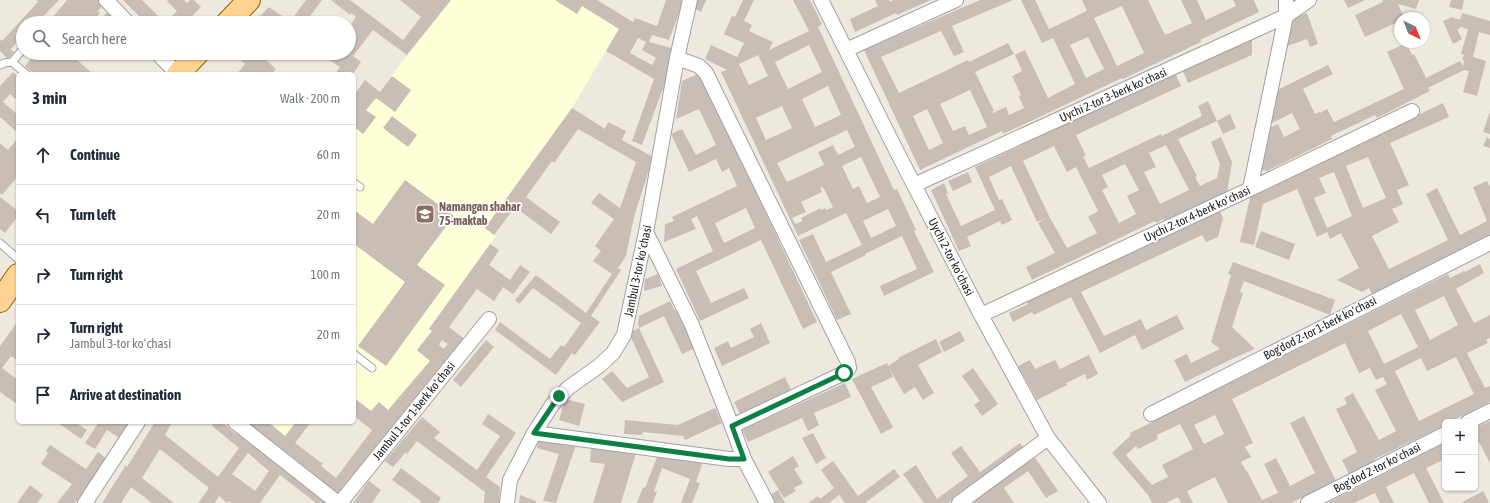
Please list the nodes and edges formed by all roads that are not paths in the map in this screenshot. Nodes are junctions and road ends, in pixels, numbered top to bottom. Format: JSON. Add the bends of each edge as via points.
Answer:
{"nodes":[{"id":1,"x":106,"y":0,"type":"edge"},
{"id":2,"x":249,"y":0,"type":"edge"},
{"id":3,"x":690,"y":0,"type":"edge"},
{"id":4,"x":821,"y":0,"type":"edge"},
{"id":5,"x":956,"y":0,"type":"edge"},
{"id":6,"x":1286,"y":0,"type":"edge"},
{"id":7,"x":1309,"y":0,"type":"edge"},
{"id":8,"x":121,"y":16,"type":"edge"},
{"id":9,"x":234,"y":16,"type":"edge"},
{"id":10,"x":1286,"y":16,"type":"junction"},
{"id":11,"x":846,"y":50,"type":"junction"},
{"id":12,"x":16,"y":57,"type":"edge"},
{"id":13,"x":677,"y":58,"type":"junction"},
{"id":14,"x":164,"y":60,"type":"edge"},
{"id":15,"x":191,"y":60,"type":"edge"},
{"id":16,"x":12,"y":62,"type":"junction"},
{"id":17,"x":0,"y":65,"type":"edge"},
{"id":18,"x":24,"y":72,"type":"edge"},
{"id":19,"x":176,"y":72,"type":"edge"},
{"id":20,"x":180,"y":72,"type":"edge"},
{"id":21,"x":1412,"y":111,"type":"dead end"},
{"id":22,"x":356,"y":184,"type":"edge"},
{"id":23,"x":914,"y":185,"type":"junction"},
{"id":24,"x":360,"y":187,"type":"dead end"},
{"id":25,"x":1250,"y":189,"type":"junction"},
{"id":26,"x":646,"y":232,"type":"junction"},
{"id":27,"x":1490,"y":243,"type":"edge"},
{"id":28,"x":0,"y":244,"type":"edge"},
{"id":29,"x":16,"y":257,"type":"edge"},
{"id":30,"x":16,"y":278,"type":"edge"},
{"id":31,"x":0,"y":301,"type":"edge"},
{"id":32,"x":981,"y":315,"type":"junction"},
{"id":33,"x":489,"y":320,"type":"dead end"},
{"id":34,"x":356,"y":356,"type":"edge"},
{"id":35,"x":372,"y":368,"type":"dead end"},
{"id":36,"x":1490,"y":411,"type":"edge"},
{"id":37,"x":1151,"y":414,"type":"dead end"},
{"id":38,"x":1474,"y":419,"type":"edge"},
{"id":39,"x":137,"y":424,"type":"edge"},
{"id":40,"x":238,"y":424,"type":"edge"},
{"id":41,"x":732,"y":426,"type":"junction"},
{"id":42,"x":534,"y":433,"type":"junction"},
{"id":43,"x":1442,"y":436,"type":"edge"},
{"id":44,"x":1048,"y":438,"type":"junction"},
{"id":45,"x":744,"y":459,"type":"junction"},
{"id":46,"x":85,"y":503,"type":"edge"},
{"id":47,"x":339,"y":503,"type":"edge"},
{"id":48,"x":507,"y":503,"type":"edge"},
{"id":49,"x":767,"y":503,"type":"edge"},
{"id":50,"x":959,"y":503,"type":"edge"},
{"id":51,"x":1100,"y":503,"type":"edge"},
{"id":52,"x":1308,"y":503,"type":"edge"}],
"edges":[{"from":1,"to":8,"type":"street"},
{"from":2,"to":9,"type":"main road"},
{"from":3,"to":13,"type":"street","name":"Jambul 3-tor koʻchasi"},
{"from":4,"to":11,"type":"street","name":"Uychi 2-tor koʻchasi"},
{"from":5,"to":11,"type":"street"},
{"from":6,"to":10,"type":"street"},
{"from":7,"to":10,"type":"street","name":"Uychi 2-tor 3-berk koʻchasi"},
{"from":10,"to":23,"type":"street","name":"Uychi 2-tor 3-berk koʻchasi"},
{"from":10,"to":25,"type":"street"},
{"from":11,"to":23,"type":"street","name":"Uychi 2-tor koʻchasi"},
{"from":12,"to":16,"type":"lane"},
{"from":13,"to":26,"type":"street","name":"Jambul 3-tor koʻchasi"},
{"from":13,"to":41,"type":"street","via":[[699,66],[706,73],[849,368],[844,373]]},
{"from":14,"to":19,"type":"street"},
{"from":15,"to":20,"type":"main road"},
{"from":16,"to":17,"type":"lane"},
{"from":16,"to":18,"type":"lane"},
{"from":21,"to":25,"type":"street","name":"Uychi 2-tor 4-berk koʻchasi"},
{"from":22,"to":24,"type":"lane"},
{"from":23,"to":32,"type":"street","name":"Uychi 2-tor koʻchasi"},
{"from":25,"to":32,"type":"street","name":"Uychi 2-tor 4-berk koʻchasi"},
{"from":26,"to":41,"type":"street","via":[[692,325]]},
{"from":26,"to":42,"type":"street","name":"Jambul 3-tor koʻchasi","via":[[624,335],[613,353],[559,396]]},
{"from":27,"to":37,"type":"street","name":"Bogʼdod 2-tor 1-berk koʻchasi"},
{"from":28,"to":29,"type":"lane"},
{"from":30,"to":31,"type":"main road"},
{"from":32,"to":44,"type":"street","name":"Uychi 2-tor koʻchasi"},
{"from":33,"to":47,"type":"street","name":"Jambul 1-tor 1-berk koʻchasi"},
{"from":34,"to":35,"type":"lane"},
{"from":36,"to":38,"type":"street"},
{"from":39,"to":46,"type":"street"},
{"from":40,"to":47,"type":"street"},
{"from":41,"to":45,"type":"street"},
{"from":42,"to":45,"type":"street"},
{"from":42,"to":48,"type":"street","name":"Jambul 3-tor koʻchasi","via":[[510,480]]},
{"from":43,"to":52,"type":"street","name":"Bog'dod 2-tor koʻchasi"},
{"from":44,"to":50,"type":"street"},
{"from":44,"to":51,"type":"street","name":"Uychi 2-tor koʻchasi"},
{"from":45,"to":49,"type":"street"}]}
